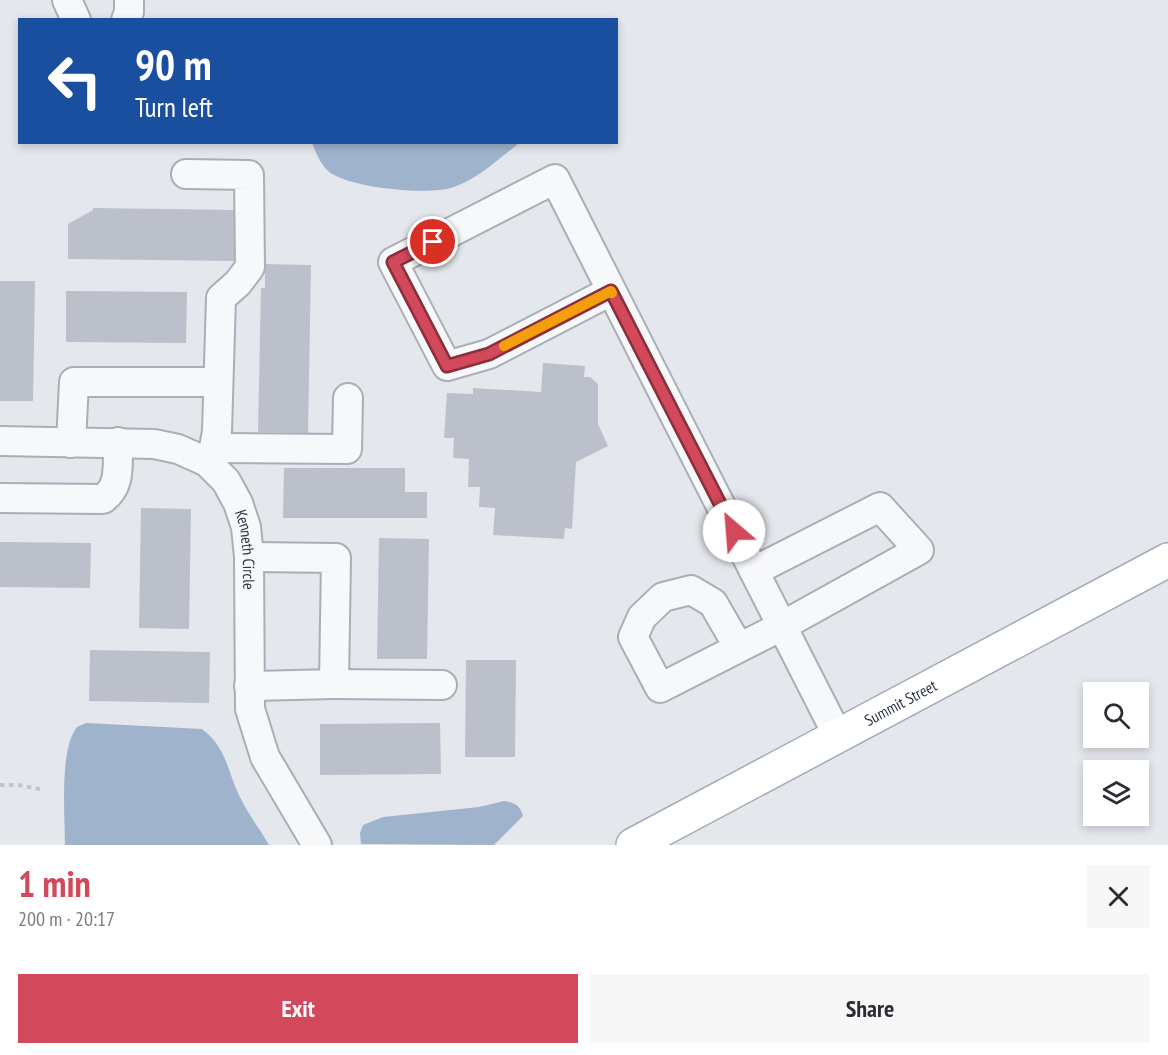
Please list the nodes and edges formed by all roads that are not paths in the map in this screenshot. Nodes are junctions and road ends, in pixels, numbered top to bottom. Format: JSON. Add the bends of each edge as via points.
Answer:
{"nodes":[{"id":1,"x":67,"y":0,"type":"edge"},
{"id":2,"x":129,"y":0,"type":"edge"},
{"id":3,"x":75,"y":18,"type":"edge"},
{"id":4,"x":127,"y":18,"type":"edge"},
{"id":5,"x":186,"y":174,"type":"dead end"},
{"id":6,"x":611,"y":291,"type":"junction"},
{"id":7,"x":218,"y":382,"type":"junction"},
{"id":8,"x":348,"y":398,"type":"dead end"},
{"id":9,"x":0,"y":441,"type":"edge"},
{"id":10,"x":118,"y":442,"type":"junction"},
{"id":11,"x":71,"y":443,"type":"junction"},
{"id":12,"x":210,"y":455,"type":"junction"},
{"id":13,"x":0,"y":498,"type":"edge"},
{"id":14,"x":249,"y":557,"type":"junction"},
{"id":15,"x":1168,"y":560,"type":"edge"},
{"id":16,"x":754,"y":572,"type":"junction"},
{"id":17,"x":782,"y":626,"type":"junction"},
{"id":18,"x":739,"y":648,"type":"junction"},
{"id":19,"x":334,"y":684,"type":"junction"},
{"id":20,"x":442,"y":685,"type":"dead end"},
{"id":21,"x":249,"y":686,"type":"junction"},
{"id":22,"x":838,"y":736,"type":"junction"},
{"id":23,"x":316,"y":845,"type":"edge"},
{"id":24,"x":633,"y":845,"type":"edge"}],
"edges":[{"from":1,"to":3,"type":"street"},
{"from":2,"to":4,"type":"street"},
{"from":5,"to":7,"type":"street","via":[[249,175],[250,267],[221,298]]},
{"from":6,"to":6,"type":"street","via":[[555,179],[393,262],[447,366],[489,354]]},
{"from":6,"to":16,"type":"street"},
{"from":7,"to":11,"type":"street","via":[[74,382]]},
{"from":7,"to":12,"type":"street","via":[[217,431]]},
{"from":8,"to":12,"type":"street","via":[[346,449]]},
{"from":9,"to":11,"type":"street","name":"Kenneth Circle"},
{"from":10,"to":11,"type":"street","name":"Kenneth Circle"},
{"from":10,"to":12,"type":"street","name":"Kenneth Circle","via":[[154,444]]},
{"from":10,"to":13,"type":"street","via":[[116,482],[113,492],[103,499]]},
{"from":12,"to":14,"type":"street","name":"Kenneth Circle","via":[[238,503],[246,527]]},
{"from":14,"to":19,"type":"street","via":[[336,558]]},
{"from":14,"to":21,"type":"street","name":"Kenneth Circle"},
{"from":15,"to":22,"type":"main road","name":"Summit Street"},
{"from":16,"to":17,"type":"street"},
{"from":16,"to":17,"type":"street","via":[[880,507],[919,550]]},
{"from":17,"to":18,"type":"street"},
{"from":17,"to":22,"type":"street"},
{"from":18,"to":18,"type":"street","via":[[713,603],[691,590],[663,597],[642,617],[633,637],[660,688]]},
{"from":19,"to":20,"type":"street"},
{"from":19,"to":21,"type":"street"},
{"from":21,"to":23,"type":"street","name":"Kenneth Circle","via":[[250,710],[265,757]]},
{"from":22,"to":24,"type":"main road","name":"Summit Street"}]}
